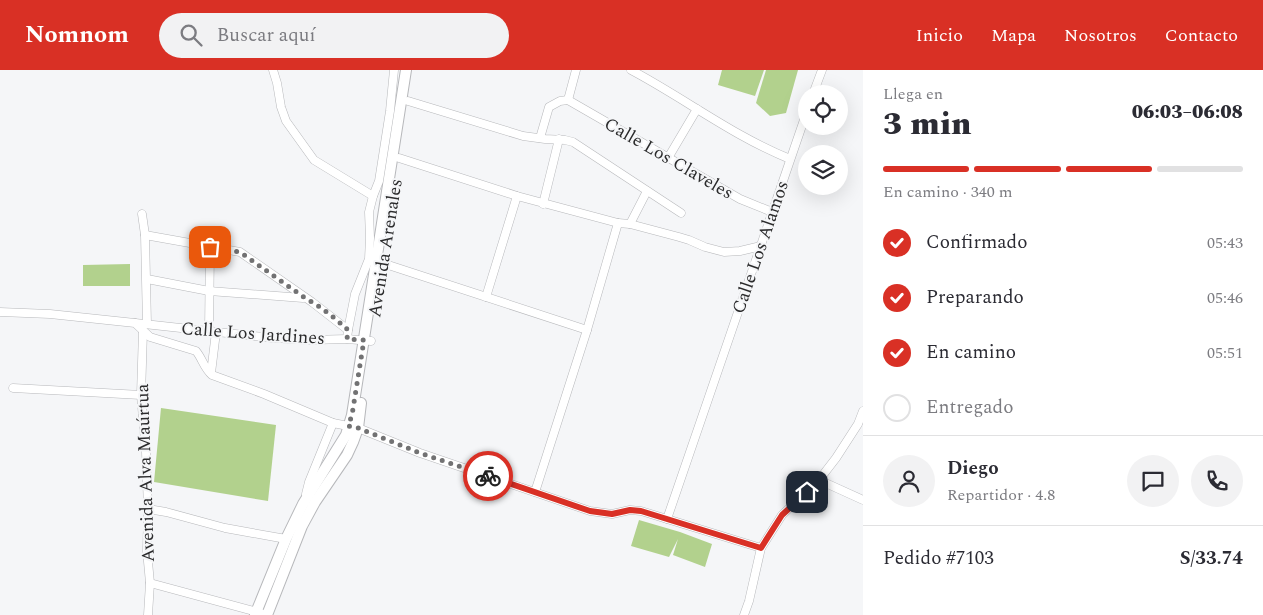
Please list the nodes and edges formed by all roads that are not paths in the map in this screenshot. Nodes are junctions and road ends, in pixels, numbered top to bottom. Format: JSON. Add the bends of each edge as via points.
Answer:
{"nodes":[{"id":1,"x":273,"y":70,"type":"edge"},
{"id":2,"x":394,"y":70,"type":"edge"},
{"id":3,"x":406,"y":70,"type":"edge"},
{"id":4,"x":413,"y":70,"type":"edge"},
{"id":5,"x":576,"y":70,"type":"edge"},
{"id":6,"x":631,"y":70,"type":"edge"},
{"id":7,"x":822,"y":70,"type":"edge"},
{"id":8,"x":817,"y":85,"type":"edge"},
{"id":9,"x":408,"y":100,"type":"junction"},
{"id":10,"x":568,"y":100,"type":"junction"},
{"id":11,"x":697,"y":109,"type":"junction"},
{"id":12,"x":799,"y":135,"type":"edge"},
{"id":13,"x":540,"y":138,"type":"junction"},
{"id":14,"x":559,"y":140,"type":"junction"},
{"id":15,"x":399,"y":158,"type":"junction"},
{"id":16,"x":668,"y":158,"type":"junction"},
{"id":17,"x":790,"y":160,"type":"junction"},
{"id":18,"x":646,"y":191,"type":"junction"},
{"id":19,"x":373,"y":196,"type":"junction"},
{"id":20,"x":517,"y":196,"type":"junction"},
{"id":21,"x":543,"y":204,"type":"junction"},
{"id":22,"x":772,"y":212,"type":"junction"},
{"id":23,"x":681,"y":213,"type":"dead end"},
{"id":24,"x":142,"y":214,"type":"dead end"},
{"id":25,"x":618,"y":223,"type":"junction"},
{"id":26,"x":630,"y":224,"type":"junction"},
{"id":27,"x":145,"y":235,"type":"junction"},
{"id":28,"x":761,"y":246,"type":"junction"},
{"id":29,"x":210,"y":247,"type":"junction"},
{"id":30,"x":380,"y":263,"type":"junction"},
{"id":31,"x":146,"y":279,"type":"junction"},
{"id":32,"x":209,"y":291,"type":"junction"},
{"id":33,"x":486,"y":297,"type":"junction"},
{"id":34,"x":305,"y":298,"type":"junction"},
{"id":35,"x":0,"y":312,"type":"edge"},
{"id":36,"x":145,"y":328,"type":"junction"},
{"id":37,"x":348,"y":330,"type":"junction"},
{"id":38,"x":587,"y":330,"type":"junction"},
{"id":39,"x":212,"y":332,"type":"junction"},
{"id":40,"x":347,"y":339,"type":"junction"},
{"id":41,"x":368,"y":341,"type":"junction"},
{"id":42,"x":210,"y":373,"type":"junction"},
{"id":43,"x":13,"y":388,"type":"dead end"},
{"id":44,"x":141,"y":395,"type":"junction"},
{"id":45,"x":863,"y":411,"type":"edge"},
{"id":46,"x":333,"y":423,"type":"junction"},
{"id":47,"x":353,"y":427,"type":"junction"},
{"id":48,"x":819,"y":480,"type":"junction"},
{"id":49,"x":535,"y":492,"type":"junction"},
{"id":50,"x":863,"y":500,"type":"edge"},
{"id":51,"x":303,"y":504,"type":"junction"},
{"id":52,"x":148,"y":509,"type":"junction"},
{"id":53,"x":667,"y":519,"type":"junction"},
{"id":54,"x":286,"y":539,"type":"junction"},
{"id":55,"x":761,"y":548,"type":"junction"},
{"id":56,"x":150,"y":583,"type":"junction"},
{"id":57,"x":261,"y":614,"type":"edge"},
{"id":58,"x":148,"y":615,"type":"edge"},
{"id":59,"x":744,"y":615,"type":"edge"}],
"edges":[{"from":1,"to":19,"type":"street","via":[[286,121],[314,160]]},
{"from":2,"to":19,"type":"street","via":[[379,181]]},
{"from":3,"to":30,"type":"main road"},
{"from":4,"to":9,"type":"main road","name":"Avenida Arenales"},
{"from":5,"to":10,"type":"street"},
{"from":6,"to":11,"type":"street"},
{"from":7,"to":8,"type":"street"},
{"from":9,"to":13,"type":"street","via":[[523,136]]},
{"from":9,"to":15,"type":"main road","name":"Avenida Arenales"},
{"from":10,"to":13,"type":"street","via":[[549,107]]},
{"from":10,"to":16,"type":"street","name":"Calle Los Claveles"},
{"from":11,"to":16,"type":"street"},
{"from":11,"to":17,"type":"street"},
{"from":12,"to":17,"type":"street","name":"Calle Los Alamos"},
{"from":13,"to":14,"type":"street"},
{"from":14,"to":18,"type":"street","via":[[573,142]]},
{"from":14,"to":21,"type":"street"},
{"from":15,"to":20,"type":"street"},
{"from":15,"to":30,"type":"main road","name":"Avenida Arenales"},
{"from":16,"to":22,"type":"street","name":"Calle Los Claveles","via":[[740,199]]},
{"from":17,"to":22,"type":"street","name":"Calle Los Alamos"},
{"from":18,"to":23,"type":"street"},
{"from":18,"to":26,"type":"street"},
{"from":19,"to":37,"type":"street","via":[[368,259],[355,294]]},
{"from":20,"to":21,"type":"street"},
{"from":20,"to":33,"type":"street"},
{"from":21,"to":25,"type":"street"},
{"from":22,"to":28,"type":"street","name":"Calle Los Alamos"},
{"from":24,"to":27,"type":"street","name":"Avenida Alva Maúrtua"},
{"from":25,"to":26,"type":"street"},
{"from":25,"to":38,"type":"street"},
{"from":26,"to":28,"type":"street","via":[[724,252]]},
{"from":27,"to":29,"type":"street"},
{"from":27,"to":31,"type":"street","name":"Avenida Alva Maúrtua"},
{"from":28,"to":53,"type":"street","name":"Calle Los Alamos"},
{"from":29,"to":32,"type":"street"},
{"from":29,"to":34,"type":"street","via":[[240,252]]},
{"from":30,"to":33,"type":"street"},
{"from":30,"to":41,"type":"main road","name":"Avenida Arenales"},
{"from":31,"to":32,"type":"street"},
{"from":31,"to":36,"type":"street","name":"Avenida Alva Maúrtua"},
{"from":32,"to":34,"type":"street"},
{"from":32,"to":39,"type":"street"},
{"from":33,"to":38,"type":"street"},
{"from":34,"to":37,"type":"street"},
{"from":35,"to":36,"type":"street","name":"Calle Los Jardines","via":[[135,323]]},
{"from":36,"to":39,"type":"street","name":"Calle Los Jardines"},
{"from":36,"to":42,"type":"street","via":[[150,337],[196,351]]},
{"from":36,"to":44,"type":"street","name":"Avenida Alva Maúrtua"},
{"from":37,"to":40,"type":"street"},
{"from":38,"to":49,"type":"street"},
{"from":39,"to":40,"type":"street","name":"Calle Los Jardines","via":[[310,340]]},
{"from":39,"to":42,"type":"street"},
{"from":40,"to":41,"type":"street","name":"Calle Los Jardines"},
{"from":41,"to":47,"type":"main road","name":"Avenida Arenales"},
{"from":42,"to":46,"type":"street"},
{"from":43,"to":44,"type":"street"},
{"from":44,"to":52,"type":"street","name":"Avenida Alva Maúrtua"},
{"from":45,"to":48,"type":"street","via":[[858,424]]},
{"from":46,"to":47,"type":"street"},
{"from":46,"to":51,"type":"street"},
{"from":47,"to":49,"type":"street"},
{"from":47,"to":51,"type":"main road"},
{"from":47,"to":57,"type":"main road","name":"Avenida Arenales","via":[[353,442],[347,455],[302,526]]},
{"from":48,"to":50,"type":"street"},
{"from":48,"to":55,"type":"street","via":[[782,515]]},
{"from":49,"to":53,"type":"street","via":[[590,511],[612,514],[641,511]]},
{"from":51,"to":54,"type":"main road"},
{"from":52,"to":54,"type":"street"},
{"from":52,"to":56,"type":"street","name":"Avenida Alva Maúrtua"},
{"from":53,"to":55,"type":"street"},
{"from":54,"to":57,"type":"main road"},
{"from":55,"to":59,"type":"street"},
{"from":56,"to":57,"type":"street"},
{"from":56,"to":58,"type":"street","name":"Avenida Alva Maúrtua"}]}
